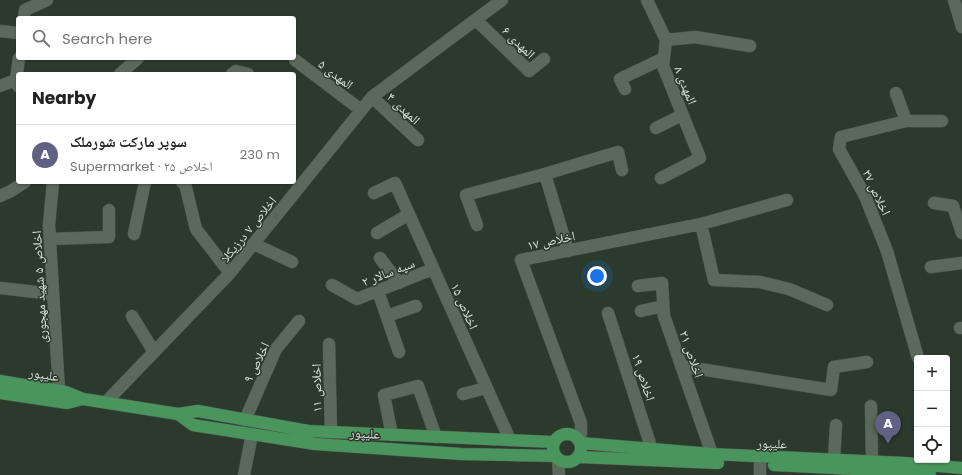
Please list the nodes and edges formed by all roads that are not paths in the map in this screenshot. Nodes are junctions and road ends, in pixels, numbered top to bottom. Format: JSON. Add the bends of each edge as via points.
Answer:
{"nodes":[{"id":1,"x":47,"y":0,"type":"edge"},
{"id":2,"x":647,"y":0,"type":"edge"},
{"id":3,"x":954,"y":0,"type":"edge"},
{"id":4,"x":494,"y":2,"type":"edge"},
{"id":5,"x":24,"y":16,"type":"edge"},
{"id":6,"x":476,"y":20,"type":"junction"},
{"id":7,"x":962,"y":27,"type":"edge"},
{"id":8,"x":0,"y":31,"type":"edge"},
{"id":9,"x":16,"y":33,"type":"edge"},
{"id":10,"x":666,"y":40,"type":"junction"},
{"id":11,"x":750,"y":46,"type":"dead end"},
{"id":12,"x":664,"y":58,"type":"junction"},
{"id":13,"x":544,"y":59,"type":"dead end"},
{"id":14,"x":18,"y":60,"type":"edge"},
{"id":15,"x":136,"y":60,"type":"edge"},
{"id":16,"x":295,"y":60,"type":"dead end"},
{"id":17,"x":17,"y":72,"type":"edge"},
{"id":18,"x":122,"y":72,"type":"edge"},
{"id":19,"x":16,"y":83,"type":"edge"},
{"id":20,"x":0,"y":86,"type":"edge"},
{"id":21,"x":625,"y":89,"type":"dead end"},
{"id":22,"x":896,"y":93,"type":"dead end"},
{"id":23,"x":372,"y":97,"type":"junction"},
{"id":24,"x":361,"y":110,"type":"junction"},
{"id":25,"x":682,"y":115,"type":"junction"},
{"id":26,"x":906,"y":121,"type":"junction"},
{"id":27,"x":942,"y":121,"type":"dead end"},
{"id":28,"x":656,"y":128,"type":"dead end"},
{"id":29,"x":418,"y":140,"type":"dead end"},
{"id":30,"x":622,"y":170,"type":"dead end"},
{"id":31,"x":545,"y":174,"type":"junction"},
{"id":32,"x":661,"y":178,"type":"dead end"},
{"id":33,"x":22,"y":184,"type":"edge"},
{"id":34,"x":53,"y":184,"type":"edge"},
{"id":35,"x":145,"y":184,"type":"edge"},
{"id":36,"x":185,"y":184,"type":"edge"},
{"id":37,"x":374,"y":193,"type":"dead end"},
{"id":38,"x":0,"y":196,"type":"edge"},
{"id":39,"x":787,"y":200,"type":"dead end"},
{"id":40,"x":934,"y":203,"type":"dead end"},
{"id":41,"x":109,"y":210,"type":"dead end"},
{"id":42,"x":409,"y":214,"type":"junction"},
{"id":43,"x":701,"y":224,"type":"junction"},
{"id":44,"x":477,"y":225,"type":"dead end"},
{"id":45,"x":377,"y":232,"type":"dead end"},
{"id":46,"x":962,"y":233,"type":"edge"},
{"id":47,"x":134,"y":234,"type":"dead end"},
{"id":48,"x":50,"y":239,"type":"junction"},
{"id":49,"x":254,"y":244,"type":"junction"},
{"id":50,"x":568,"y":251,"type":"junction"},
{"id":51,"x":380,"y":258,"type":"dead end"},
{"id":52,"x":292,"y":262,"type":"dead end"},
{"id":53,"x":962,"y":263,"type":"edge"},
{"id":54,"x":931,"y":267,"type":"dead end"},
{"id":55,"x":433,"y":269,"type":"junction"},
{"id":56,"x":230,"y":273,"type":"junction"},
{"id":57,"x":399,"y":283,"type":"junction"},
{"id":58,"x":332,"y":285,"type":"dead end"},
{"id":59,"x":638,"y":286,"type":"dead end"},
{"id":60,"x":0,"y":288,"type":"edge"},
{"id":61,"x":378,"y":291,"type":"junction"},
{"id":62,"x":53,"y":294,"type":"junction"},
{"id":63,"x":826,"y":305,"type":"dead end"},
{"id":64,"x":416,"y":306,"type":"dead end"},
{"id":65,"x":663,"y":306,"type":"junction"},
{"id":66,"x":641,"y":311,"type":"dead end"},
{"id":67,"x":608,"y":313,"type":"dead end"},
{"id":68,"x":132,"y":316,"type":"dead end"},
{"id":69,"x":387,"y":316,"type":"junction"},
{"id":70,"x":299,"y":321,"type":"dead end"},
{"id":71,"x":329,"y":344,"type":"dead end"},
{"id":72,"x":154,"y":352,"type":"junction"},
{"id":73,"x":399,"y":352,"type":"dead end"},
{"id":74,"x":917,"y":355,"type":"edge"},
{"id":75,"x":867,"y":362,"type":"dead end"},
{"id":76,"x":681,"y":366,"type":"junction"},
{"id":77,"x":0,"y":381,"type":"edge"},
{"id":78,"x":486,"y":388,"type":"junction"},
{"id":79,"x":59,"y":391,"type":"junction"},
{"id":80,"x":0,"y":393,"type":"edge"},
{"id":81,"x":463,"y":394,"type":"dead end"},
{"id":82,"x":83,"y":399,"type":"junction"},
{"id":83,"x":106,"y":402,"type":"junction"},
{"id":84,"x":871,"y":406,"type":"dead end"},
{"id":85,"x":178,"y":414,"type":"junction"},
{"id":86,"x":245,"y":420,"type":"junction"},
{"id":87,"x":836,"y":425,"type":"dead end"},
{"id":88,"x":331,"y":432,"type":"junction"},
{"id":89,"x":252,"y":434,"type":"junction"},
{"id":90,"x":392,"y":435,"type":"junction"},
{"id":91,"x":436,"y":437,"type":"junction"},
{"id":92,"x":510,"y":440,"type":"junction"},
{"id":93,"x":580,"y":441,"type":"junction"},
{"id":94,"x":554,"y":442,"type":"junction"},
{"id":95,"x":652,"y":450,"type":"junction"},
{"id":96,"x":712,"y":454,"type":"junction"},
{"id":97,"x":579,"y":457,"type":"junction"},
{"id":98,"x":560,"y":459,"type":"junction"},
{"id":99,"x":834,"y":460,"type":"junction"},
{"id":100,"x":872,"y":461,"type":"junction"},
{"id":101,"x":934,"y":467,"type":"edge"},
{"id":102,"x":850,"y":468,"type":"edge"},
{"id":103,"x":962,"y":468,"type":"edge"},
{"id":104,"x":760,"y":470,"type":"edge"},
{"id":105,"x":787,"y":470,"type":"edge"},
{"id":106,"x":244,"y":475,"type":"edge"},
{"id":107,"x":559,"y":475,"type":"edge"},
{"id":108,"x":564,"y":475,"type":"edge"}],
"edges":[{"from":1,"to":5,"type":"street","via":[[25,10]]},
{"from":2,"to":10,"type":"street"},
{"from":3,"to":7,"type":"street"},
{"from":4,"to":6,"type":"street","name":"اخلاص ۷ درزیکلا"},
{"from":6,"to":13,"type":"street","name":"المهدی ۶","via":[[529,71]]},
{"from":6,"to":23,"type":"street","name":"اخلاص ۷ درزیکلا"},
{"from":8,"to":9,"type":"street"},
{"from":10,"to":11,"type":"street","via":[[696,37]]},
{"from":10,"to":12,"type":"street","name":"المهدی ۸"},
{"from":12,"to":21,"type":"street","via":[[620,79]]},
{"from":12,"to":25,"type":"street","name":"المهدی ۸","via":[[663,66]]},
{"from":14,"to":17,"type":"street"},
{"from":15,"to":18,"type":"street"},
{"from":16,"to":24,"type":"street","name":"المهدی ۵"},
{"from":19,"to":20,"type":"street"},
{"from":22,"to":26,"type":"street"},
{"from":23,"to":24,"type":"street","name":"اخلاص ۷ درزیکلا"},
{"from":23,"to":29,"type":"street","name":"المهدی ۴"},
{"from":24,"to":49,"type":"street","name":"اخلاص ۷ درزیکلا"},
{"from":25,"to":28,"type":"street"},
{"from":25,"to":32,"type":"street","name":"المهدی ۸","via":[[700,158]]},
{"from":26,"to":27,"type":"street","name":"اخلاص ۲۷"},
{"from":26,"to":74,"type":"street","name":"اخلاص ۲۷","via":[[841,137],[840,149],[865,196],[887,251]]},
{"from":30,"to":31,"type":"street","via":[[618,152]]},
{"from":31,"to":44,"type":"street","via":[[466,195]]},
{"from":31,"to":50,"type":"street"},
{"from":33,"to":38,"type":"street"},
{"from":34,"to":48,"type":"street","name":"اخلاص ۵ شهید مهجوری"},
{"from":35,"to":47,"type":"street"},
{"from":36,"to":56,"type":"street","via":[[196,229]]},
{"from":37,"to":42,"type":"street","name":"اخلاص ۱۵","via":[[395,183]]},
{"from":39,"to":43,"type":"street","name":"اخلاص ۱۷"},
{"from":40,"to":46,"type":"street","via":[[953,206]]},
{"from":41,"to":48,"type":"street","via":[[109,237]]},
{"from":42,"to":45,"type":"street"},
{"from":42,"to":55,"type":"street","name":"اخلاص ۱۵"},
{"from":43,"to":50,"type":"street","name":"اخلاص ۱۷"},
{"from":43,"to":63,"type":"street","via":[[714,280],[760,282]]},
{"from":48,"to":62,"type":"street","name":"اخلاص ۵ شهید مهجوری"},
{"from":49,"to":52,"type":"street"},
{"from":49,"to":56,"type":"street","name":"اخلاص ۷ درزیکلا"},
{"from":50,"to":93,"type":"street","name":"اخلاص ۱۷","via":[[522,260],[581,423]]},
{"from":51,"to":57,"type":"street"},
{"from":53,"to":54,"type":"street"},
{"from":55,"to":57,"type":"street","name":"سپه سالار ۲"},
{"from":55,"to":78,"type":"street","name":"اخلاص ۱۵"},
{"from":56,"to":72,"type":"street","name":"اخلاص ۷ درزیکلا"},
{"from":57,"to":61,"type":"street","name":"سپه سالار ۲"},
{"from":58,"to":61,"type":"street","name":"سپه سالار ۲","via":[[357,299]]},
{"from":59,"to":65,"type":"street","name":"اخلاص ۲۱","via":[[662,283]]},
{"from":60,"to":62,"type":"street"},
{"from":61,"to":69,"type":"street"},
{"from":62,"to":79,"type":"street","name":"اخلاص ۵ شهید مهجوری"},
{"from":64,"to":69,"type":"street"},
{"from":65,"to":66,"type":"street"},
{"from":65,"to":76,"type":"street","name":"اخلاص ۲۱"},
{"from":67,"to":95,"type":"street","name":"اخلاص ۱۹"},
{"from":68,"to":72,"type":"street"},
{"from":69,"to":73,"type":"street"},
{"from":70,"to":86,"type":"street","name":"اخلاص ۹","via":[[276,349]]},
{"from":71,"to":88,"type":"street","name":"اخلاص ۱۱"},
{"from":72,"to":83,"type":"street","name":"اخلاص ۷ درزیکلا"},
{"from":75,"to":76,"type":"street","via":[[834,367],[831,390]]},
{"from":76,"to":96,"type":"street","name":"اخلاص ۲۱"},
{"from":77,"to":79,"type":"main road","name":"علیپور"},
{"from":78,"to":81,"type":"street"},
{"from":78,"to":92,"type":"street","name":"اخلاص ۱۵"},
{"from":79,"to":82,"type":"main road","name":"علیپور"},
{"from":80,"to":82,"type":"main road","name":"علیپور","via":[[67,403]]},
{"from":82,"to":83,"type":"main road","name":"علیپور"},
{"from":83,"to":85,"type":"main road","name":"علیپور"},
{"from":84,"to":100,"type":"street"},
{"from":85,"to":86,"type":"main road","name":"علیپور","via":[[198,411]]},
{"from":85,"to":89,"type":"main road","name":"علیپور","via":[[193,425]]},
{"from":86,"to":88,"type":"main road","name":"علیپور","via":[[308,431]]},
{"from":87,"to":99,"type":"street"},
{"from":88,"to":90,"type":"main road","name":"علیپور"},
{"from":89,"to":98,"type":"main road","name":"علیپور","via":[[323,444]]},
{"from":89,"to":106,"type":"street"},
{"from":90,"to":91,"type":"main road","name":"علیپور"},
{"from":90,"to":91,"type":"street","via":[[384,394],[418,386]]},
{"from":91,"to":92,"type":"main road","name":"علیپور"},
{"from":92,"to":94,"type":"main road","name":"علیپور"},
{"from":93,"to":94,"type":"main road","via":[[566,434]]},
{"from":93,"to":95,"type":"main road","name":"علیپور"},
{"from":93,"to":97,"type":"main road"},
{"from":94,"to":98,"type":"main road","via":[[553,446]]},
{"from":95,"to":96,"type":"main road","name":"علیپور"},
{"from":96,"to":99,"type":"main road","name":"علیپور"},
{"from":97,"to":98,"type":"main road","via":[[576,460]]},
{"from":97,"to":104,"type":"main road","name":"علیپور"},
{"from":98,"to":107,"type":"street"},
{"from":98,"to":108,"type":"street"},
{"from":99,"to":102,"type":"main road","name":"علیپور"},
{"from":100,"to":101,"type":"main road","name":"علیپور"},
{"from":100,"to":102,"type":"main road","name":"علیپور"},
{"from":101,"to":102,"type":"main road","name":"علیپور"},
{"from":101,"to":103,"type":"main road","name":"علیپور"},
{"from":102,"to":105,"type":"main road","name":"علیپور"},
{"from":104,"to":105,"type":"main road","name":"علیپور"}]}
